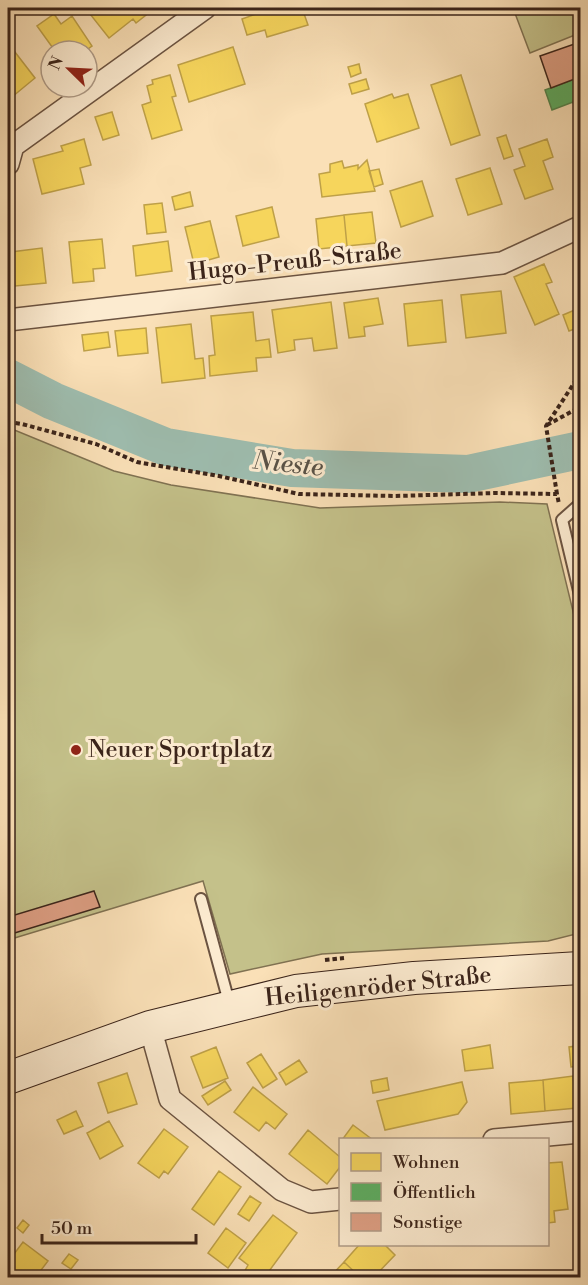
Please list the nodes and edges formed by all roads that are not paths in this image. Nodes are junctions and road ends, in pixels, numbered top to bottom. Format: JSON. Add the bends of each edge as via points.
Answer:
{"nodes":[{"id":1,"x":205,"y":8,"type":"edge"},
{"id":2,"x":9,"y":150,"type":"edge"},
{"id":3,"x":580,"y":227,"type":"edge"},
{"id":4,"x":8,"y":320,"type":"edge"},
{"id":5,"x":580,"y":504,"type":"edge"},
{"id":6,"x":580,"y":595,"type":"edge"},
{"id":7,"x":201,"y":899,"type":"dead end"},
{"id":8,"x":580,"y":968,"type":"edge"},
{"id":9,"x":230,"y":1006,"type":"junction"},
{"id":10,"x":150,"y":1027,"type":"junction"},
{"id":11,"x":8,"y":1078,"type":"edge"},
{"id":12,"x":580,"y":1132,"type":"edge"},
{"id":13,"x":516,"y":1138,"type":"edge"},
{"id":14,"x":339,"y":1199,"type":"edge"}],
"edges":[{"from":1,"to":2,"type":"street"},
{"from":3,"to":4,"type":"street","name":"Hugo-Preuß-Straße","via":[[502,263]]},
{"from":5,"to":6,"type":"lane","via":[[562,520]]},
{"from":7,"to":9,"type":"lane"},
{"from":8,"to":9,"type":"street","name":"Heiligenröder Straße","via":[[414,978],[296,991]]},
{"from":9,"to":10,"type":"street","name":"Heiligenröder Straße"},
{"from":10,"to":11,"type":"street","name":"Heiligenröder Straße"},
{"from":10,"to":14,"type":"street","via":[[170,1099],[282,1190],[311,1202]]},
{"from":12,"to":13,"type":"street"}]}
